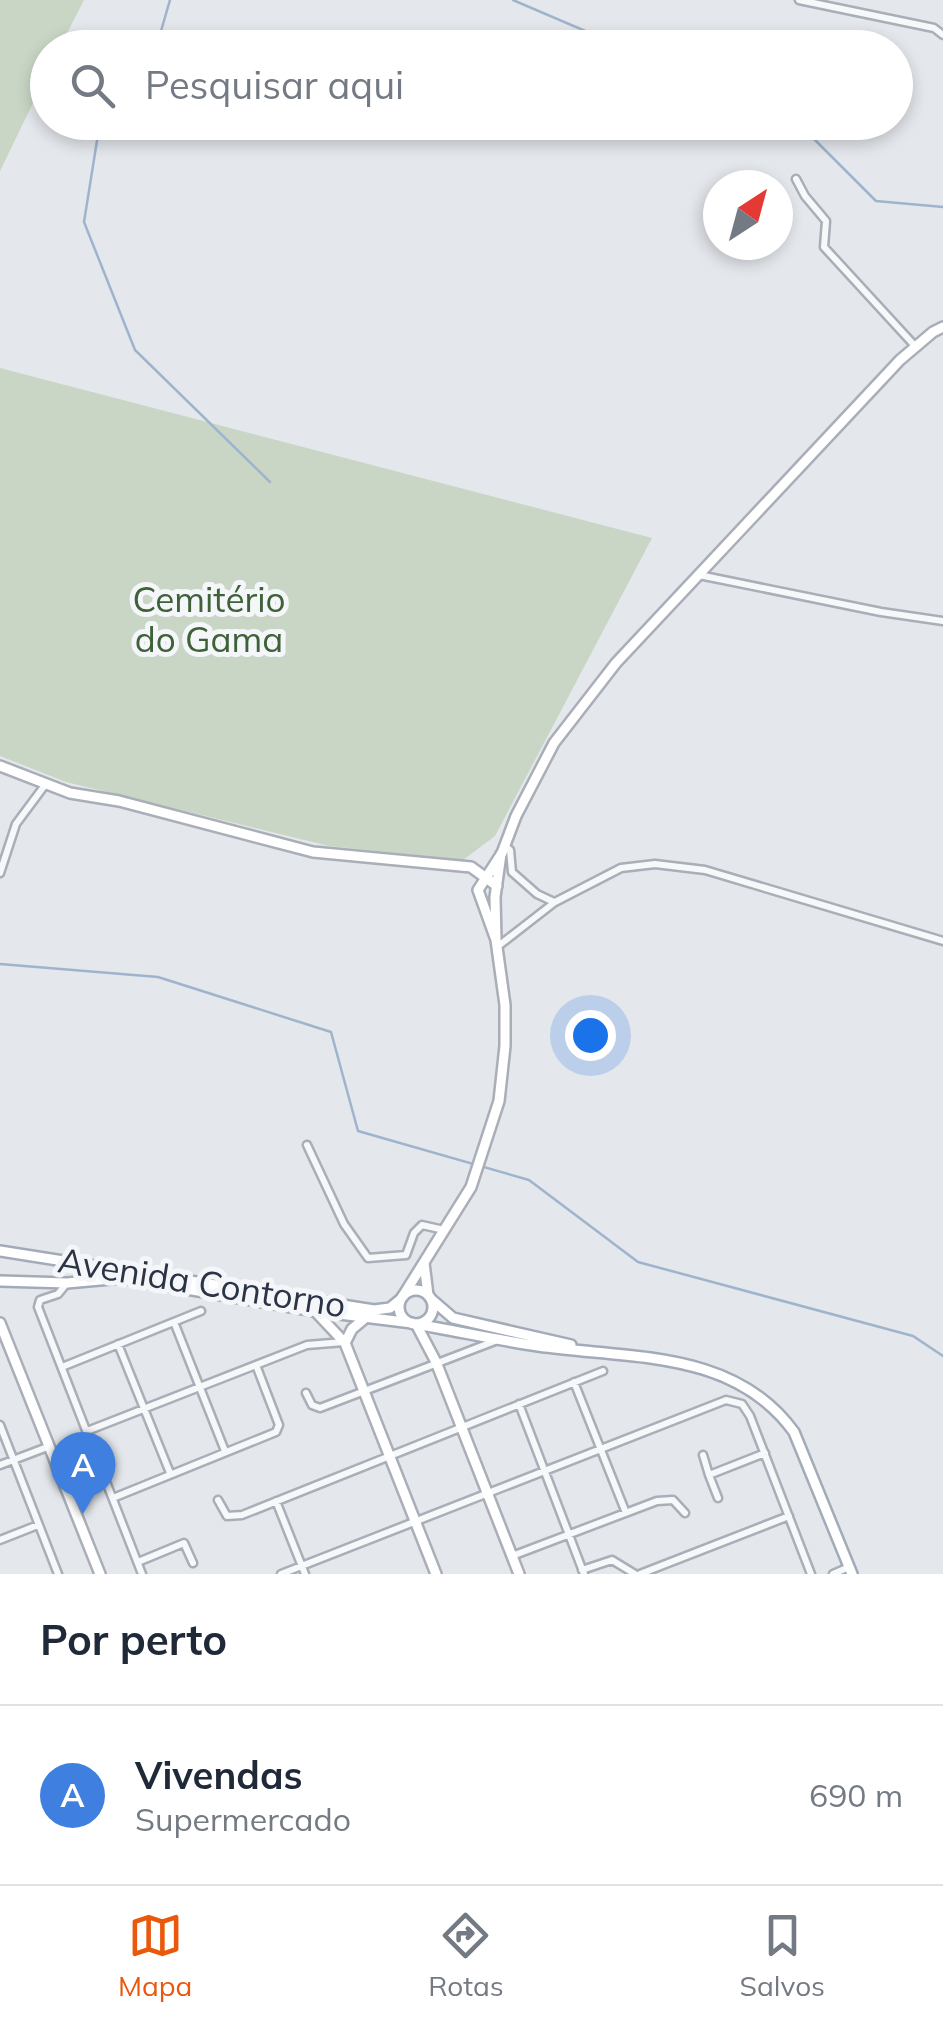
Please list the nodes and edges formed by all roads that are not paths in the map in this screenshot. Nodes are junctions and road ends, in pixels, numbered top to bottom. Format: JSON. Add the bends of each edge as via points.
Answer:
{"nodes":[{"id":1,"x":799,"y":0,"type":"edge"},
{"id":2,"x":943,"y":35,"type":"edge"},
{"id":3,"x":796,"y":179,"type":"dead end"},
{"id":4,"x":943,"y":327,"type":"edge"},
{"id":5,"x":915,"y":346,"type":"junction"},
{"id":6,"x":698,"y":575,"type":"junction"},
{"id":7,"x":943,"y":621,"type":"edge"},
{"id":8,"x":0,"y":766,"type":"edge"},
{"id":9,"x":45,"y":785,"type":"junction"},
{"id":10,"x":503,"y":849,"type":"junction"},
{"id":11,"x":0,"y":872,"type":"edge"},
{"id":12,"x":484,"y":878,"type":"junction"},
{"id":13,"x":497,"y":886,"type":"junction"},
{"id":14,"x":481,"y":896,"type":"junction"},
{"id":15,"x":495,"y":897,"type":"junction"},
{"id":16,"x":555,"y":902,"type":"junction"},
{"id":17,"x":943,"y":941,"type":"edge"},
{"id":18,"x":497,"y":944,"type":"junction"},
{"id":19,"x":307,"y":1146,"type":"dead end"},
{"id":20,"x":445,"y":1230,"type":"junction"},
{"id":21,"x":0,"y":1251,"type":"edge"},
{"id":22,"x":62,"y":1260,"type":"junction"},
{"id":23,"x":424,"y":1260,"type":"junction"},
{"id":24,"x":1,"y":1282,"type":"edge"},
{"id":25,"x":66,"y":1283,"type":"junction"},
{"id":26,"x":429,"y":1297,"type":"junction"},
{"id":27,"x":402,"y":1298,"type":"junction"},
{"id":28,"x":201,"y":1311,"type":"dead end"},
{"id":29,"x":315,"y":1311,"type":"junction"},
{"id":30,"x":364,"y":1319,"type":"junction"},
{"id":31,"x":174,"y":1322,"type":"junction"},
{"id":32,"x":0,"y":1323,"type":"edge"},
{"id":33,"x":414,"y":1323,"type":"junction"},
{"id":34,"x":502,"y":1339,"type":"junction"},
{"id":35,"x":345,"y":1342,"type":"junction"},
{"id":36,"x":118,"y":1344,"type":"junction"},
{"id":37,"x":588,"y":1350,"type":"junction"},
{"id":38,"x":436,"y":1362,"type":"junction"},
{"id":39,"x":256,"y":1365,"type":"junction"},
{"id":40,"x":62,"y":1367,"type":"junction"},
{"id":41,"x":602,"y":1371,"type":"dead end"},
{"id":42,"x":574,"y":1382,"type":"junction"},
{"id":43,"x":199,"y":1387,"type":"junction"},
{"id":44,"x":363,"y":1390,"type":"junction"},
{"id":45,"x":306,"y":1393,"type":"dead end"},
{"id":46,"x":519,"y":1404,"type":"junction"},
{"id":47,"x":144,"y":1408,"type":"junction"},
{"id":48,"x":0,"y":1425,"type":"edge"},
{"id":49,"x":460,"y":1427,"type":"junction"},
{"id":50,"x":87,"y":1432,"type":"junction"},
{"id":51,"x":50,"y":1446,"type":"junction"},
{"id":52,"x":601,"y":1447,"type":"junction"},
{"id":53,"x":226,"y":1452,"type":"junction"},
{"id":54,"x":765,"y":1453,"type":"junction"},
{"id":55,"x":703,"y":1455,"type":"dead end"},
{"id":56,"x":388,"y":1456,"type":"junction"},
{"id":57,"x":14,"y":1460,"type":"junction"},
{"id":58,"x":0,"y":1465,"type":"edge"},
{"id":59,"x":542,"y":1470,"type":"junction"},
{"id":60,"x":170,"y":1473,"type":"junction"},
{"id":61,"x":709,"y":1474,"type":"junction"},
{"id":62,"x":486,"y":1492,"type":"junction"},
{"id":63,"x":112,"y":1498,"type":"junction"},
{"id":64,"x":718,"y":1498,"type":"dead end"},
{"id":65,"x":218,"y":1500,"type":"dead end"},
{"id":66,"x":276,"y":1500,"type":"junction"},
{"id":67,"x":626,"y":1513,"type":"junction"},
{"id":68,"x":685,"y":1513,"type":"dead end"},
{"id":69,"x":789,"y":1516,"type":"junction"},
{"id":70,"x":414,"y":1521,"type":"junction"},
{"id":71,"x":38,"y":1525,"type":"junction"},
{"id":72,"x":568,"y":1535,"type":"junction"},
{"id":73,"x":0,"y":1540,"type":"edge"},
{"id":74,"x":512,"y":1556,"type":"junction"},
{"id":75,"x":674,"y":1561,"type":"junction"},
{"id":76,"x":138,"y":1562,"type":"junction"},
{"id":77,"x":193,"y":1563,"type":"dead end"},
{"id":78,"x":303,"y":1570,"type":"edge"},
{"id":79,"x":850,"y":1571,"type":"edge"},
{"id":80,"x":583,"y":1572,"type":"edge"},
{"id":81,"x":58,"y":1574,"type":"edge"},
{"id":82,"x":100,"y":1574,"type":"edge"},
{"id":83,"x":142,"y":1574,"type":"edge"},
{"id":84,"x":281,"y":1574,"type":"edge"},
{"id":85,"x":436,"y":1574,"type":"edge"},
{"id":86,"x":519,"y":1574,"type":"edge"},
{"id":87,"x":638,"y":1574,"type":"edge"},
{"id":88,"x":679,"y":1574,"type":"edge"},
{"id":89,"x":812,"y":1574,"type":"edge"},
{"id":90,"x":833,"y":1574,"type":"edge"}],
"edges":[{"from":1,"to":2,"type":"street"},
{"from":3,"to":5,"type":"street","via":[[826,221],[824,248]]},
{"from":4,"to":5,"type":"main road"},
{"from":5,"to":6,"type":"main road"},
{"from":6,"to":7,"type":"street"},
{"from":6,"to":10,"type":"main road","via":[[578,709],[536,776]]},
{"from":8,"to":9,"type":"main road"},
{"from":9,"to":11,"type":"street","via":[[16,824]]},
{"from":9,"to":12,"type":"main road","via":[[313,852],[471,867]]},
{"from":10,"to":12,"type":"main road"},
{"from":10,"to":13,"type":"main road"},
{"from":10,"to":16,"type":"street","via":[[510,850],[512,872]]},
{"from":12,"to":13,"type":"main road"},
{"from":12,"to":14,"type":"main road"},
{"from":13,"to":15,"type":"main road"},
{"from":14,"to":15,"type":"main road"},
{"from":14,"to":18,"type":"main road"},
{"from":15,"to":18,"type":"main road"},
{"from":16,"to":17,"type":"street","via":[[621,868],[682,865]]},
{"from":16,"to":18,"type":"street"},
{"from":18,"to":20,"type":"main road","via":[[505,1005],[499,1101],[480,1166]]},
{"from":19,"to":20,"type":"street","via":[[368,1258],[407,1255],[422,1225]]},
{"from":20,"to":23,"type":"main road"},
{"from":21,"to":22,"type":"main road","name":"Avenida Contorno"},
{"from":22,"to":25,"type":"main road","via":[[71,1269]]},
{"from":22,"to":27,"type":"main road","name":"Avenida Contorno","via":[[374,1310]]},
{"from":23,"to":26,"type":"main road"},
{"from":23,"to":27,"type":"main road"},
{"from":24,"to":25,"type":"main road","name":"Avenida Contorno"},
{"from":25,"to":29,"type":"main road","name":"Avenida Contorno","via":[[122,1278]]},
{"from":25,"to":40,"type":"street","via":[[38,1303]]},
{"from":26,"to":27,"type":"main road","via":[[418,1290]]},
{"from":26,"to":33,"type":"main road","via":[[432,1314]]},
{"from":26,"to":37,"type":"main road","name":"Avenida Contorno","via":[[452,1318]]},
{"from":27,"to":33,"type":"main road","via":[[401,1314]]},
{"from":28,"to":31,"type":"street"},
{"from":29,"to":30,"type":"main road","name":"Avenida Contorno"},
{"from":29,"to":35,"type":"main road"},
{"from":30,"to":33,"type":"main road","name":"Avenida Contorno"},
{"from":30,"to":35,"type":"main road"},
{"from":31,"to":36,"type":"street"},
{"from":31,"to":43,"type":"street"},
{"from":32,"to":51,"type":"main road"},
{"from":33,"to":34,"type":"main road","name":"Avenida Contorno"},
{"from":33,"to":38,"type":"main road"},
{"from":34,"to":37,"type":"main road","name":"Avenida Contorno"},
{"from":34,"to":38,"type":"street"},
{"from":35,"to":39,"type":"street","via":[[312,1343]]},
{"from":35,"to":44,"type":"main road"},
{"from":36,"to":40,"type":"street"},
{"from":36,"to":47,"type":"street"},
{"from":37,"to":79,"type":"main road","name":"Avenida Contorno","via":[[720,1373],[767,1402],[803,1450]]},
{"from":38,"to":44,"type":"street"},
{"from":38,"to":49,"type":"main road"},
{"from":39,"to":43,"type":"street"},
{"from":39,"to":53,"type":"street","via":[[279,1428]]},
{"from":40,"to":50,"type":"street"},
{"from":41,"to":42,"type":"street"},
{"from":42,"to":46,"type":"street"},
{"from":42,"to":52,"type":"street"},
{"from":43,"to":47,"type":"street"},
{"from":43,"to":53,"type":"street"},
{"from":44,"to":45,"type":"street","via":[[320,1408]]},
{"from":44,"to":56,"type":"main road"},
{"from":46,"to":49,"type":"street"},
{"from":46,"to":59,"type":"street"},
{"from":47,"to":50,"type":"street"},
{"from":47,"to":60,"type":"street"},
{"from":48,"to":57,"type":"street"},
{"from":49,"to":56,"type":"street"},
{"from":49,"to":62,"type":"main road"},
{"from":50,"to":63,"type":"street"},
{"from":51,"to":57,"type":"street"},
{"from":51,"to":82,"type":"main road"},
{"from":52,"to":54,"type":"street","via":[[726,1400],[746,1408]]},
{"from":52,"to":59,"type":"street"},
{"from":52,"to":67,"type":"street"},
{"from":53,"to":60,"type":"street"},
{"from":54,"to":61,"type":"street"},
{"from":54,"to":69,"type":"street"},
{"from":55,"to":61,"type":"street"},
{"from":56,"to":66,"type":"street"},
{"from":56,"to":70,"type":"main road"},
{"from":57,"to":58,"type":"street"},
{"from":57,"to":71,"type":"street"},
{"from":59,"to":62,"type":"street"},
{"from":59,"to":72,"type":"street"},
{"from":60,"to":63,"type":"street"},
{"from":61,"to":64,"type":"street"},
{"from":62,"to":70,"type":"street"},
{"from":62,"to":74,"type":"main road"},
{"from":63,"to":76,"type":"street"},
{"from":65,"to":66,"type":"street","via":[[233,1517]]},
{"from":66,"to":78,"type":"street"},
{"from":67,"to":68,"type":"street","via":[[667,1498]]},
{"from":67,"to":72,"type":"street"},
{"from":69,"to":75,"type":"street"},
{"from":69,"to":89,"type":"street"},
{"from":70,"to":78,"type":"street"},
{"from":70,"to":85,"type":"main road"},
{"from":71,"to":73,"type":"street"},
{"from":71,"to":81,"type":"street"},
{"from":72,"to":74,"type":"street"},
{"from":72,"to":80,"type":"street"},
{"from":74,"to":86,"type":"main road"},
{"from":75,"to":87,"type":"street"},
{"from":75,"to":88,"type":"street"},
{"from":76,"to":77,"type":"street","via":[[184,1542]]},
{"from":76,"to":83,"type":"street"},
{"from":78,"to":84,"type":"street"},
{"from":79,"to":90,"type":"street"},
{"from":80,"to":87,"type":"street","via":[[612,1560]]}]}
